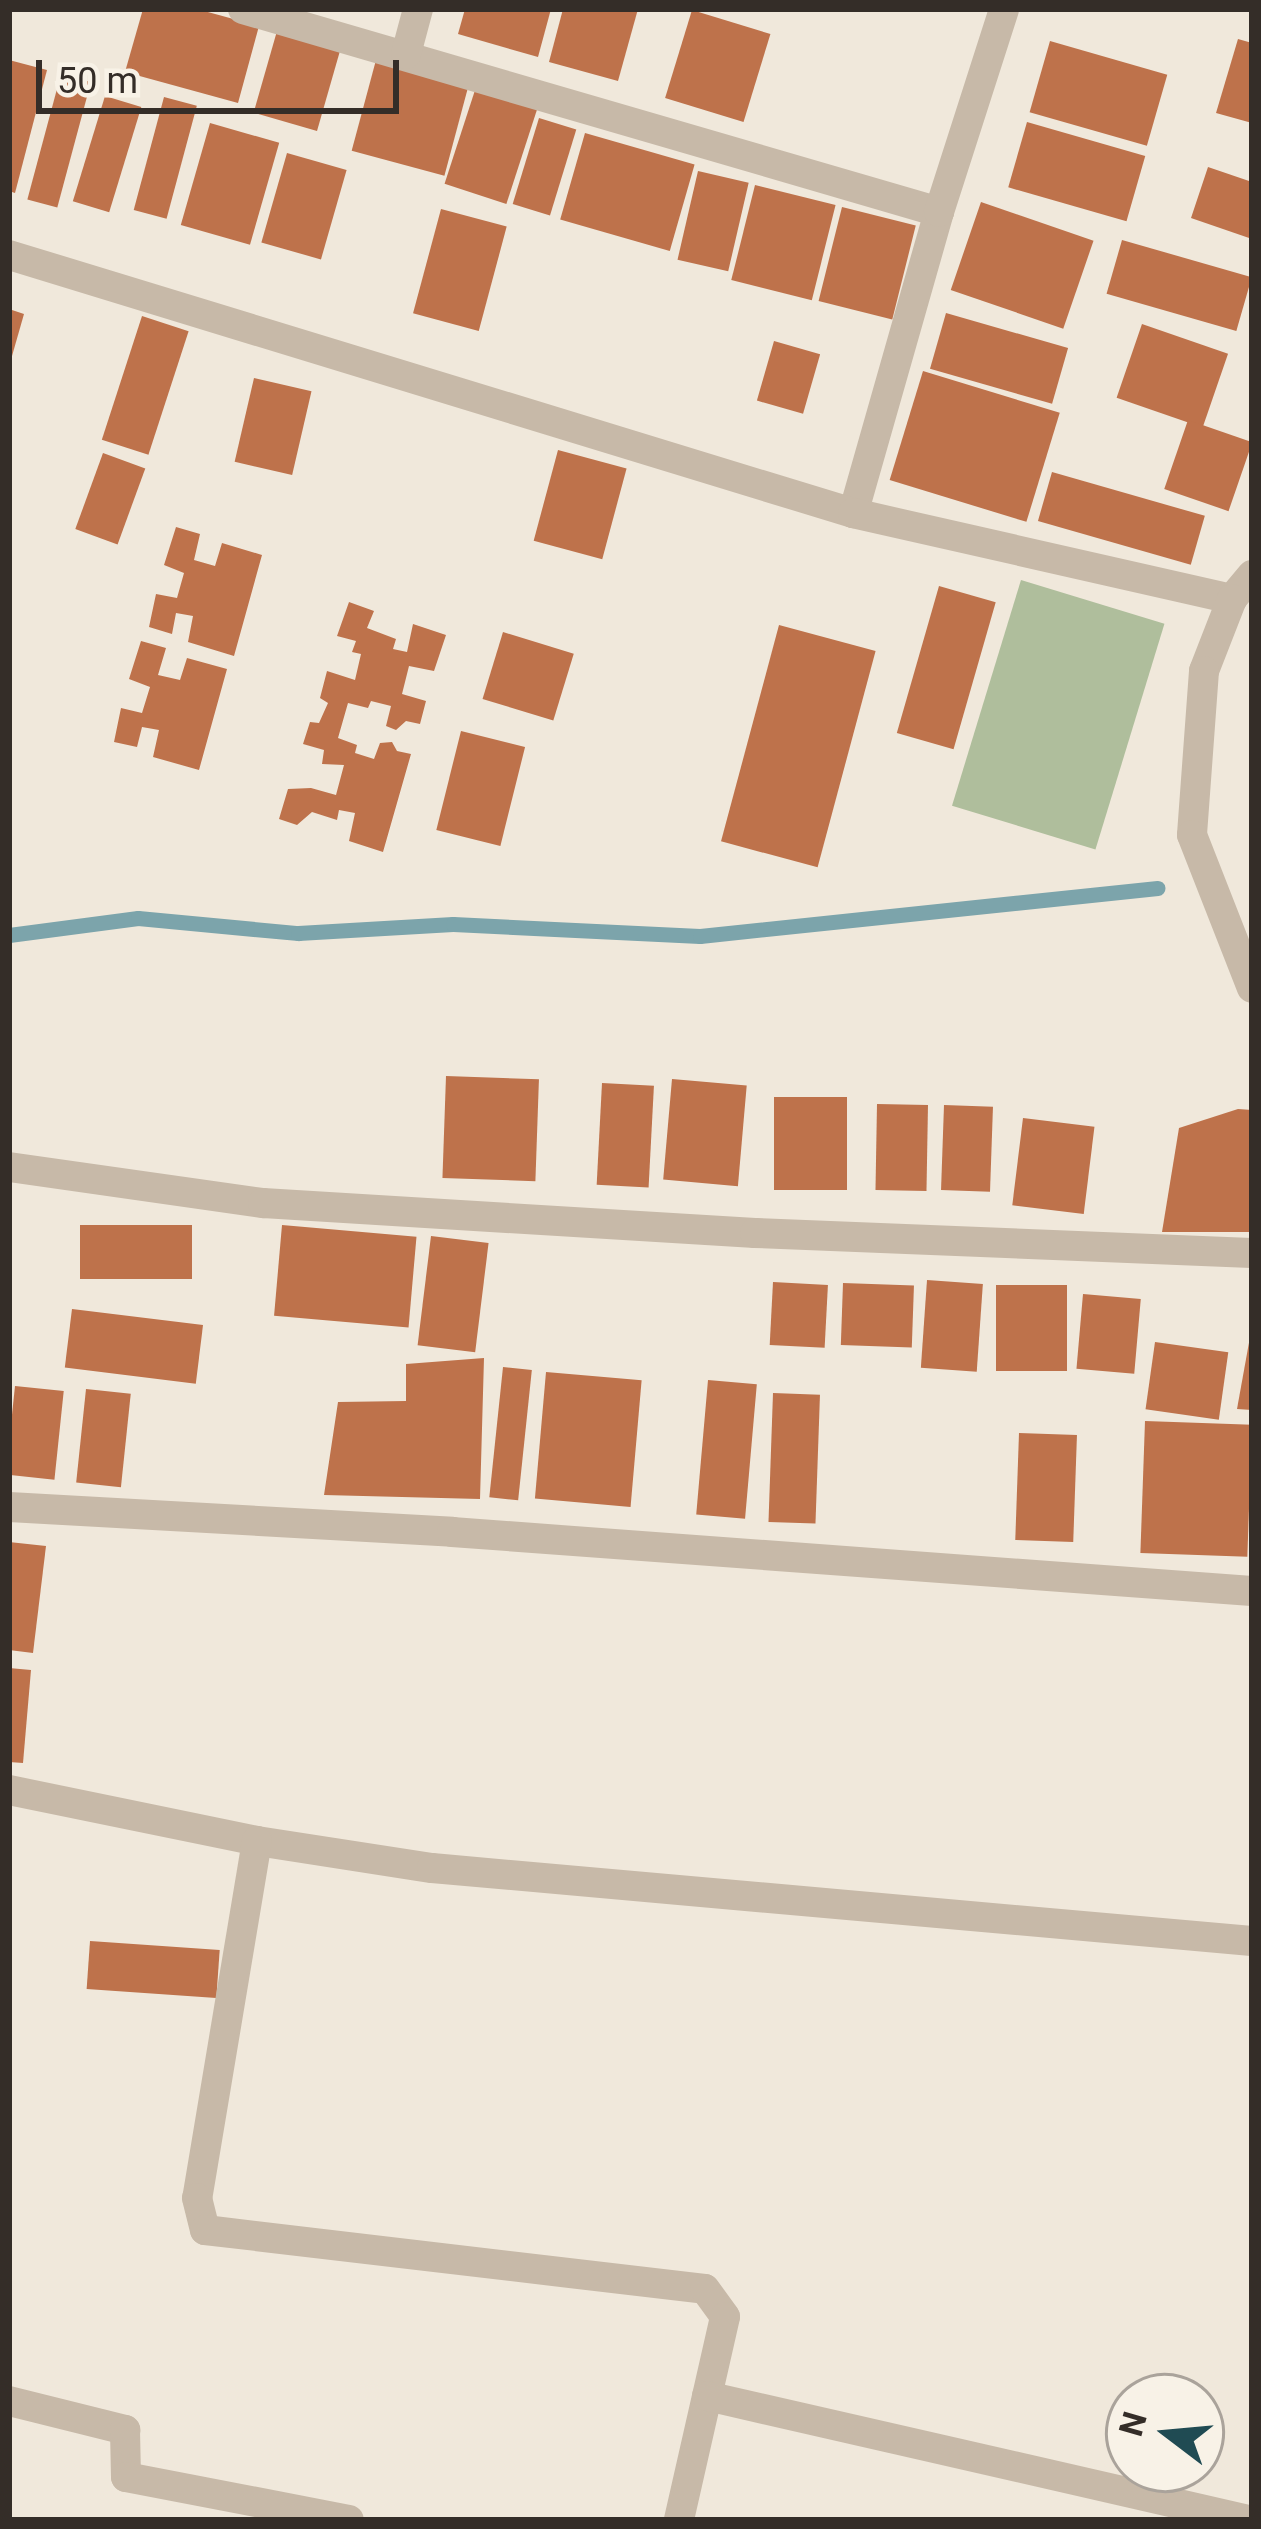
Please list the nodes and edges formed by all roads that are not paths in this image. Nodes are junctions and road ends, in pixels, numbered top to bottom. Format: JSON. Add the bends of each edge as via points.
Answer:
{"nodes":[{"id":1,"x":243,"y":9,"type":"edge"},
{"id":2,"x":418,"y":9,"type":"edge"},
{"id":3,"x":1004,"y":9,"type":"edge"},
{"id":4,"x":406,"y":54,"type":"junction"},
{"id":5,"x":939,"y":212,"type":"junction"},
{"id":6,"x":9,"y":255,"type":"edge"},
{"id":7,"x":853,"y":514,"type":"junction"},
{"id":8,"x":1242,"y":587,"type":"edge"},
{"id":9,"x":1240,"y":927,"type":"edge"},
{"id":10,"x":1252,"y":988,"type":"edge"},
{"id":11,"x":9,"y":1167,"type":"edge"},
{"id":12,"x":1252,"y":1253,"type":"edge"},
{"id":13,"x":9,"y":1507,"type":"edge"},
{"id":14,"x":1252,"y":1591,"type":"edge"},
{"id":15,"x":9,"y":1790,"type":"edge"},
{"id":16,"x":257,"y":1841,"type":"junction"},
{"id":17,"x":1252,"y":1941,"type":"edge"},
{"id":18,"x":707,"y":2396,"type":"junction"},
{"id":19,"x":9,"y":2401,"type":"edge"},
{"id":20,"x":349,"y":2520,"type":"edge"},
{"id":21,"x":679,"y":2520,"type":"edge"},
{"id":22,"x":1249,"y":2520,"type":"edge"}],
"edges":[{"from":1,"to":4,"type":"street"},
{"from":2,"to":4,"type":"street"},
{"from":3,"to":5,"type":"street"},
{"from":4,"to":5,"type":"street"},
{"from":5,"to":7,"type":"street"},
{"from":6,"to":7,"type":"street"},
{"from":7,"to":8,"type":"street"},
{"from":8,"to":9,"type":"street","via":[[1204,670],[1192,835]]},
{"from":9,"to":10,"type":"street"},
{"from":11,"to":12,"type":"street","via":[[263,1203]]},
{"from":13,"to":14,"type":"street"},
{"from":15,"to":16,"type":"street"},
{"from":16,"to":17,"type":"street","via":[[432,1868]]},
{"from":16,"to":18,"type":"street","via":[[197,2198],[205,2230],[704,2289],[725,2318]]},
{"from":18,"to":21,"type":"street"},
{"from":18,"to":22,"type":"street"},
{"from":19,"to":20,"type":"street","via":[[125,2430],[125,2477]]}]}
